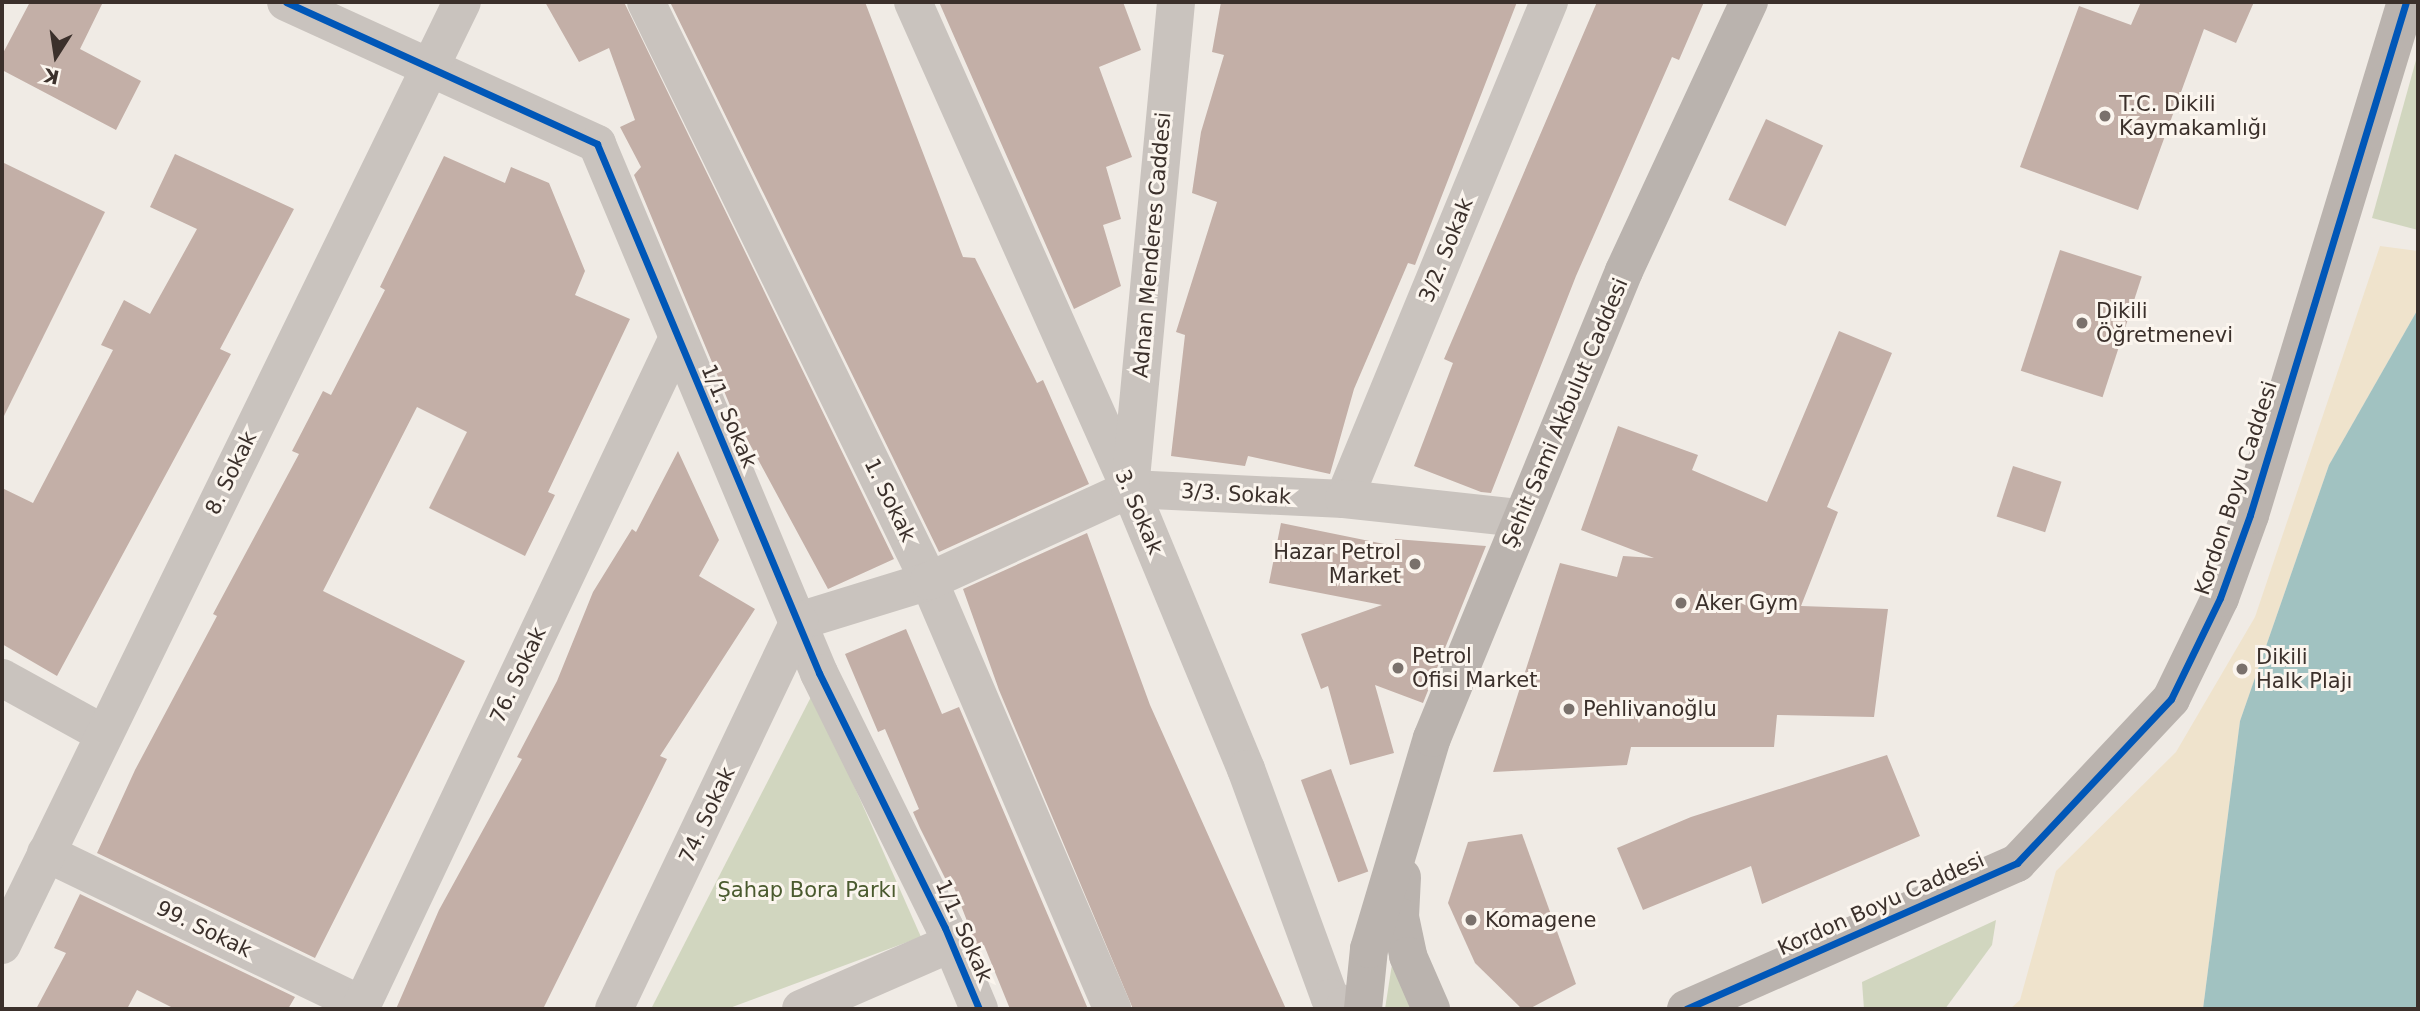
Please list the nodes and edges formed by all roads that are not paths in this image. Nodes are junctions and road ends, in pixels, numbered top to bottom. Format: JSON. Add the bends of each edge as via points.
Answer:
{"nodes":[{"id":1,"x":286,"y":2,"type":"edge"},
{"id":2,"x":462,"y":2,"type":"edge"},
{"id":3,"x":646,"y":2,"type":"edge"},
{"id":4,"x":913,"y":2,"type":"edge"},
{"id":5,"x":1176,"y":2,"type":"edge"},
{"id":6,"x":1549,"y":2,"type":"edge"},
{"id":7,"x":1749,"y":2,"type":"edge"},
{"id":8,"x":2406,"y":2,"type":"edge"},
{"id":9,"x":432,"y":66,"type":"junction"},
{"id":10,"x":677,"y":340,"type":"junction"},
{"id":11,"x":1130,"y":489,"type":"junction"},
{"id":12,"x":1344,"y":499,"type":"junction"},
{"id":13,"x":1520,"y":518,"type":"junction"},
{"id":14,"x":929,"y":581,"type":"junction"},
{"id":15,"x":799,"y":621,"type":"junction"},
{"id":16,"x":2,"y":678,"type":"edge"},
{"id":17,"x":102,"y":733,"type":"junction"},
{"id":18,"x":1404,"y":833,"type":"junction"},
{"id":19,"x":46,"y":853,"type":"junction"},
{"id":20,"x":952,"y":943,"type":"junction"},
{"id":21,"x":2,"y":945,"type":"edge"},
{"id":22,"x":361,"y":1007,"type":"edge"},
{"id":23,"x":1363,"y":1008,"type":"edge"},
{"id":24,"x":614,"y":1009,"type":"edge"},
{"id":25,"x":801,"y":1009,"type":"edge"},
{"id":26,"x":979,"y":1009,"type":"edge"},
{"id":27,"x":1112,"y":1009,"type":"edge"},
{"id":28,"x":1431,"y":1009,"type":"edge"},
{"id":29,"x":1686,"y":1009,"type":"edge"}],
"edges":[{"from":1,"to":9,"type":"street","name":"1/1. Sokak"},
{"from":2,"to":9,"type":"street","name":"8. Sokak"},
{"from":3,"to":14,"type":"street","name":"1. Sokak"},
{"from":4,"to":11,"type":"street","name":"3. Sokak"},
{"from":5,"to":11,"type":"street","name":"Adnan Menderes Caddesi"},
{"from":6,"to":12,"type":"street","name":"3/2. Sokak"},
{"from":7,"to":13,"type":"main road","name":"Şehit Sami Akbulut Caddesi","via":[[1624,271]]},
{"from":8,"to":29,"type":"main road","name":"Kordon Boyu Caddesi","via":[[2250,515],[2220,598],[2171,699],[2017,863]]},
{"from":9,"to":10,"type":"street","name":"1/1. Sokak","via":[[597,144]]},
{"from":9,"to":17,"type":"street","name":"8. Sokak"},
{"from":10,"to":15,"type":"street","name":"1/1. Sokak"},
{"from":10,"to":22,"type":"street","name":"76. Sokak"},
{"from":11,"to":12,"type":"street","name":"3/3. Sokak"},
{"from":11,"to":14,"type":"street","name":"3/3. Sokak"},
{"from":11,"to":23,"type":"street","name":"3. Sokak","via":[[1246,769],[1330,998]]},
{"from":12,"to":13,"type":"street","name":"3/3. Sokak"},
{"from":13,"to":18,"type":"main road","name":"Şehit Sami Akbulut Caddesi","via":[[1432,738]]},
{"from":14,"to":15,"type":"street","name":"3/3. Sokak"},
{"from":14,"to":27,"type":"street","name":"1. Sokak"},
{"from":15,"to":20,"type":"street","name":"1/1. Sokak","via":[[819,673]]},
{"from":15,"to":24,"type":"street","name":"74. Sokak"},
{"from":16,"to":17,"type":"street"},
{"from":17,"to":19,"type":"street","name":"8. Sokak"},
{"from":18,"to":23,"type":"main road","name":"Şehit Sami Akbulut Caddesi","via":[[1369,948]]},
{"from":18,"to":28,"type":"main road","name":"Şehit Sami Akbulut Caddesi","via":[[1400,917],[1408,956]]},
{"from":19,"to":21,"type":"street","name":"8. Sokak"},
{"from":19,"to":22,"type":"street","name":"99. Sokak"},
{"from":20,"to":25,"type":"street"},
{"from":20,"to":26,"type":"street","name":"1/1. Sokak"}]}
